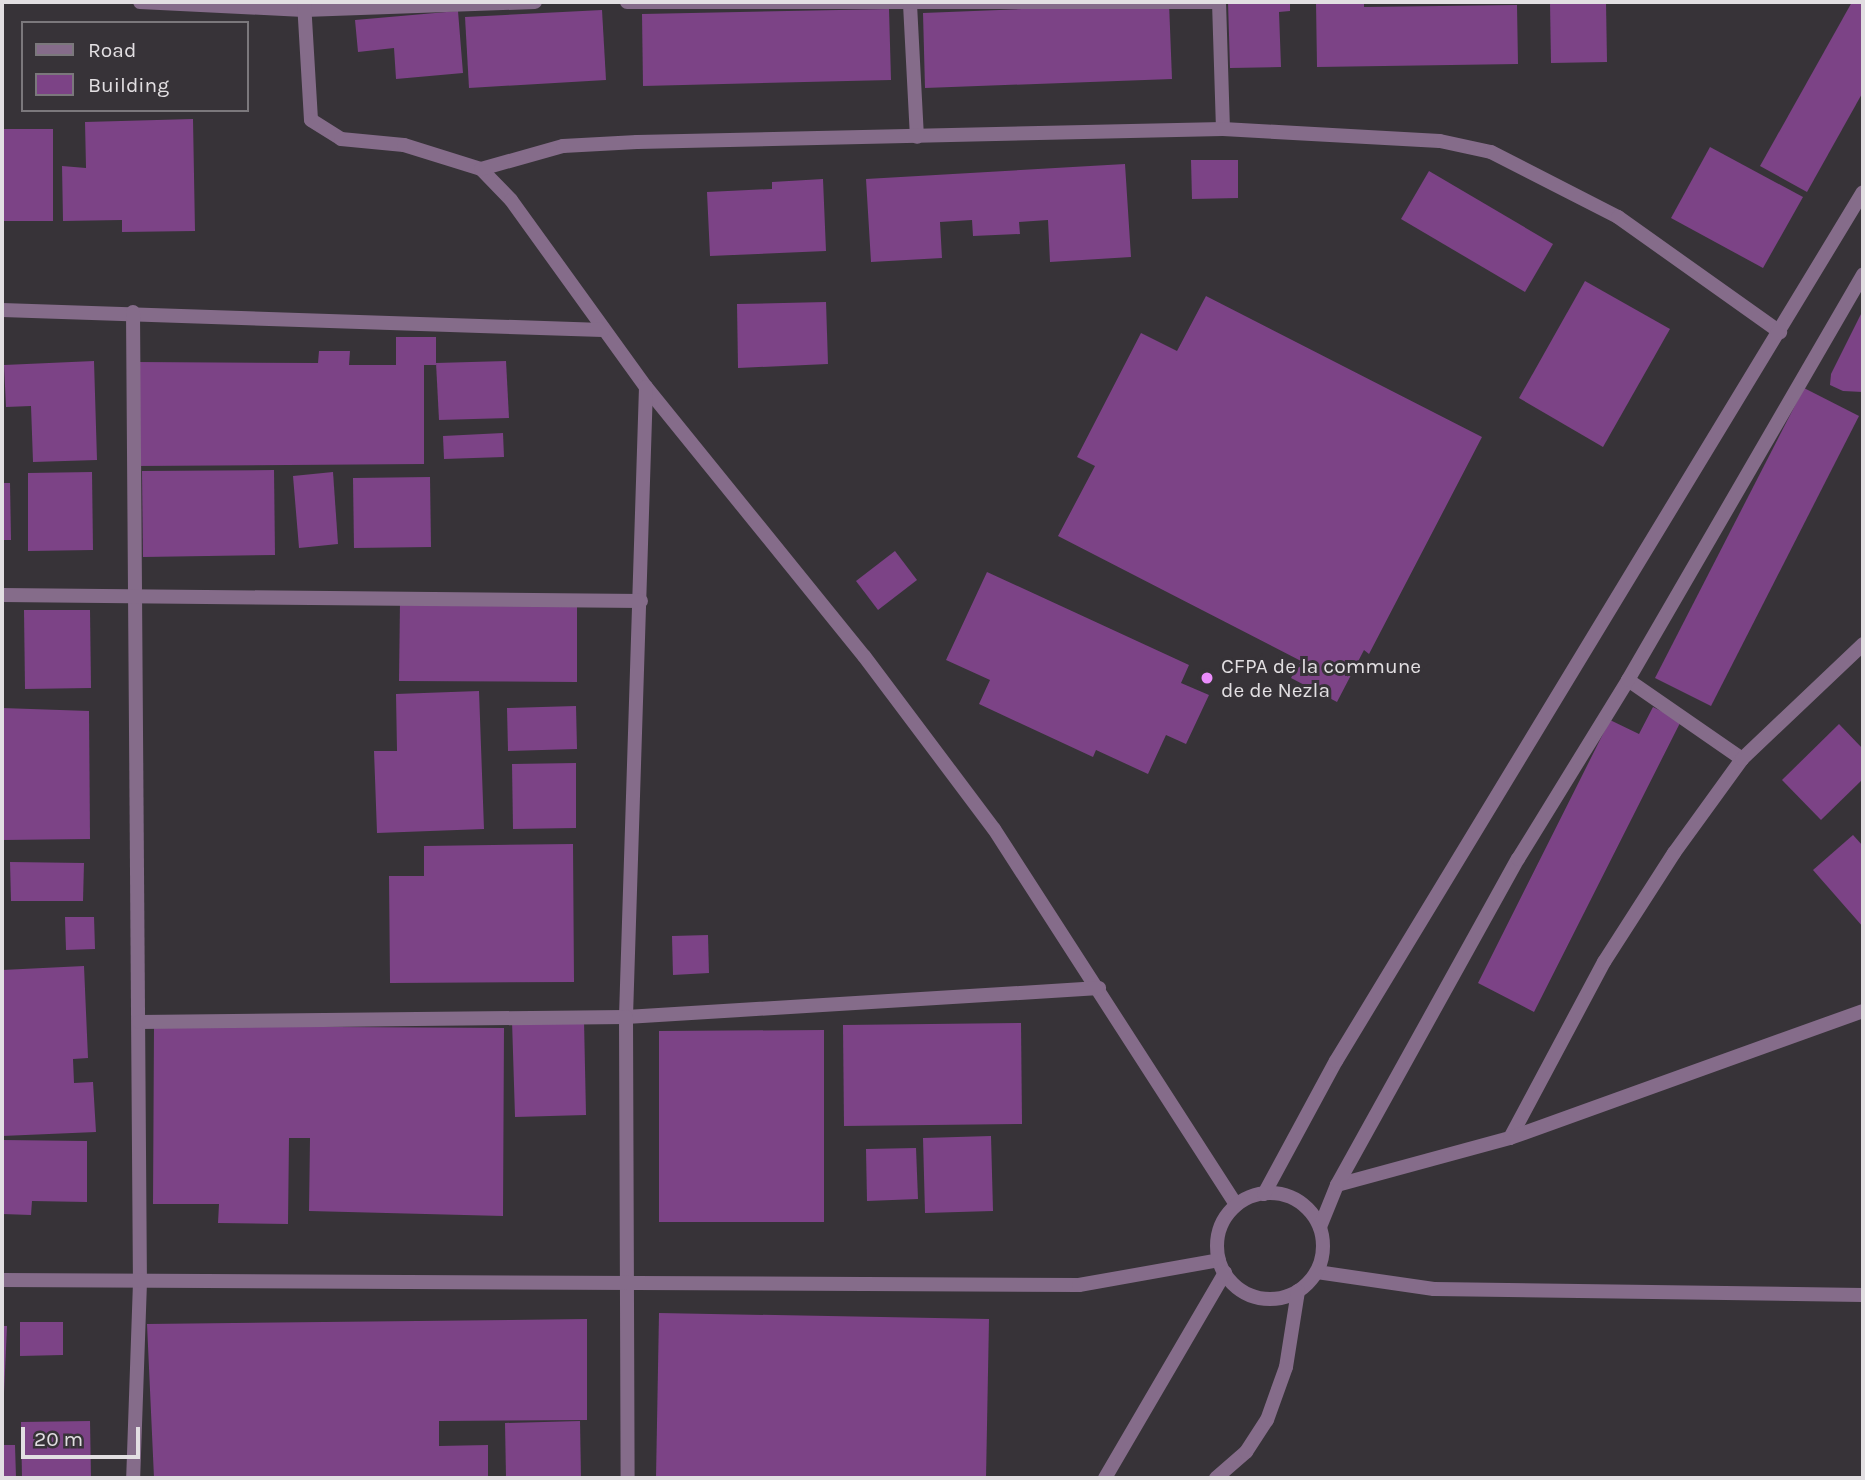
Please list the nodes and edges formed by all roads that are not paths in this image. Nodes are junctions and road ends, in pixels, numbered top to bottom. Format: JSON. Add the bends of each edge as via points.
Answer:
{"nodes":[{"id":1,"x":139,"y":2,"type":"edge"},
{"id":2,"x":535,"y":2,"type":"edge"},
{"id":3,"x":627,"y":2,"type":"edge"},
{"id":4,"x":1219,"y":2,"type":"edge"},
{"id":5,"x":910,"y":4,"type":"junction"},
{"id":6,"x":304,"y":6,"type":"edge"},
{"id":7,"x":1223,"y":129,"type":"junction"},
{"id":8,"x":917,"y":137,"type":"junction"},
{"id":9,"x":481,"y":169,"type":"junction"},
{"id":10,"x":1863,"y":192,"type":"edge"},
{"id":11,"x":1863,"y":274,"type":"edge"},
{"id":12,"x":2,"y":310,"type":"edge"},
{"id":13,"x":133,"y":312,"type":"junction"},
{"id":14,"x":603,"y":330,"type":"junction"},
{"id":15,"x":1780,"y":332,"type":"junction"},
{"id":16,"x":646,"y":387,"type":"junction"},
{"id":17,"x":135,"y":594,"type":"junction"},
{"id":18,"x":2,"y":595,"type":"edge"},
{"id":19,"x":641,"y":601,"type":"junction"},
{"id":20,"x":1863,"y":644,"type":"edge"},
{"id":21,"x":1628,"y":680,"type":"junction"},
{"id":22,"x":1742,"y":759,"type":"junction"},
{"id":23,"x":1099,"y":988,"type":"junction"},
{"id":24,"x":1862,"y":1010,"type":"edge"},
{"id":25,"x":626,"y":1017,"type":"junction"},
{"id":26,"x":139,"y":1022,"type":"junction"},
{"id":27,"x":1510,"y":1139,"type":"junction"},
{"id":28,"x":1337,"y":1185,"type":"junction"},
{"id":29,"x":1264,"y":1194,"type":"junction"},
{"id":30,"x":1236,"y":1205,"type":"junction"},
{"id":31,"x":1320,"y":1227,"type":"junction"},
{"id":32,"x":1222,"y":1266,"type":"junction"},
{"id":33,"x":1317,"y":1272,"type":"junction"},
{"id":34,"x":2,"y":1280,"type":"edge"},
{"id":35,"x":140,"y":1282,"type":"junction"},
{"id":36,"x":625,"y":1283,"type":"junction"},
{"id":37,"x":1298,"y":1291,"type":"junction"},
{"id":38,"x":1863,"y":1295,"type":"edge"},
{"id":39,"x":133,"y":1478,"type":"edge"},
{"id":40,"x":628,"y":1478,"type":"edge"},
{"id":41,"x":1105,"y":1478,"type":"edge"},
{"id":42,"x":1216,"y":1478,"type":"edge"}],
"edges":[{"from":1,"to":6,"type":"street"},
{"from":2,"to":6,"type":"street"},
{"from":3,"to":5,"type":"street"},
{"from":4,"to":5,"type":"street"},
{"from":4,"to":7,"type":"street"},
{"from":5,"to":8,"type":"street"},
{"from":6,"to":9,"type":"street","via":[[306,105],[317,125],[341,139],[404,145]]},
{"from":7,"to":8,"type":"street"},
{"from":7,"to":15,"type":"street","via":[[1440,141],[1491,152],[1618,216]]},
{"from":8,"to":9,"type":"street","via":[[563,146]]},
{"from":9,"to":14,"type":"street","via":[[511,200]]},
{"from":10,"to":15,"type":"street"},
{"from":11,"to":21,"type":"street"},
{"from":12,"to":13,"type":"street"},
{"from":13,"to":14,"type":"street"},
{"from":13,"to":17,"type":"street"},
{"from":14,"to":16,"type":"street"},
{"from":15,"to":29,"type":"street","via":[[1336,1061]]},
{"from":16,"to":19,"type":"street"},
{"from":16,"to":23,"type":"street","via":[[880,677],[994,830]]},
{"from":17,"to":18,"type":"street"},
{"from":17,"to":19,"type":"street"},
{"from":17,"to":26,"type":"street"},
{"from":19,"to":25,"type":"street"},
{"from":20,"to":22,"type":"street"},
{"from":21,"to":22,"type":"street"},
{"from":21,"to":28,"type":"street","via":[[1518,859]]},
{"from":22,"to":27,"type":"street","via":[[1604,962]]},
{"from":23,"to":25,"type":"street"},
{"from":23,"to":30,"type":"street"},
{"from":24,"to":27,"type":"street"},
{"from":25,"to":26,"type":"street"},
{"from":25,"to":36,"type":"street"},
{"from":26,"to":35,"type":"street"},
{"from":27,"to":28,"type":"street"},
{"from":28,"to":31,"type":"street"},
{"from":29,"to":30,"type":"street"},
{"from":29,"to":31,"type":"street","via":[[1287,1196],[1306,1207]]},
{"from":30,"to":32,"type":"street","via":[[1220,1230]]},
{"from":31,"to":33,"type":"street","via":[[1323,1249]]},
{"from":32,"to":36,"type":"street","via":[[1079,1286]]},
{"from":32,"to":37,"type":"street","via":[[1249,1295],[1266,1299]]},
{"from":32,"to":41,"type":"street"},
{"from":33,"to":37,"type":"street"},
{"from":33,"to":38,"type":"street","via":[[1434,1289]]},
{"from":34,"to":35,"type":"street"},
{"from":35,"to":36,"type":"street"},
{"from":35,"to":39,"type":"street"},
{"from":36,"to":40,"type":"street"},
{"from":37,"to":42,"type":"street","via":[[1286,1367],[1267,1420],[1246,1452]]}]}
